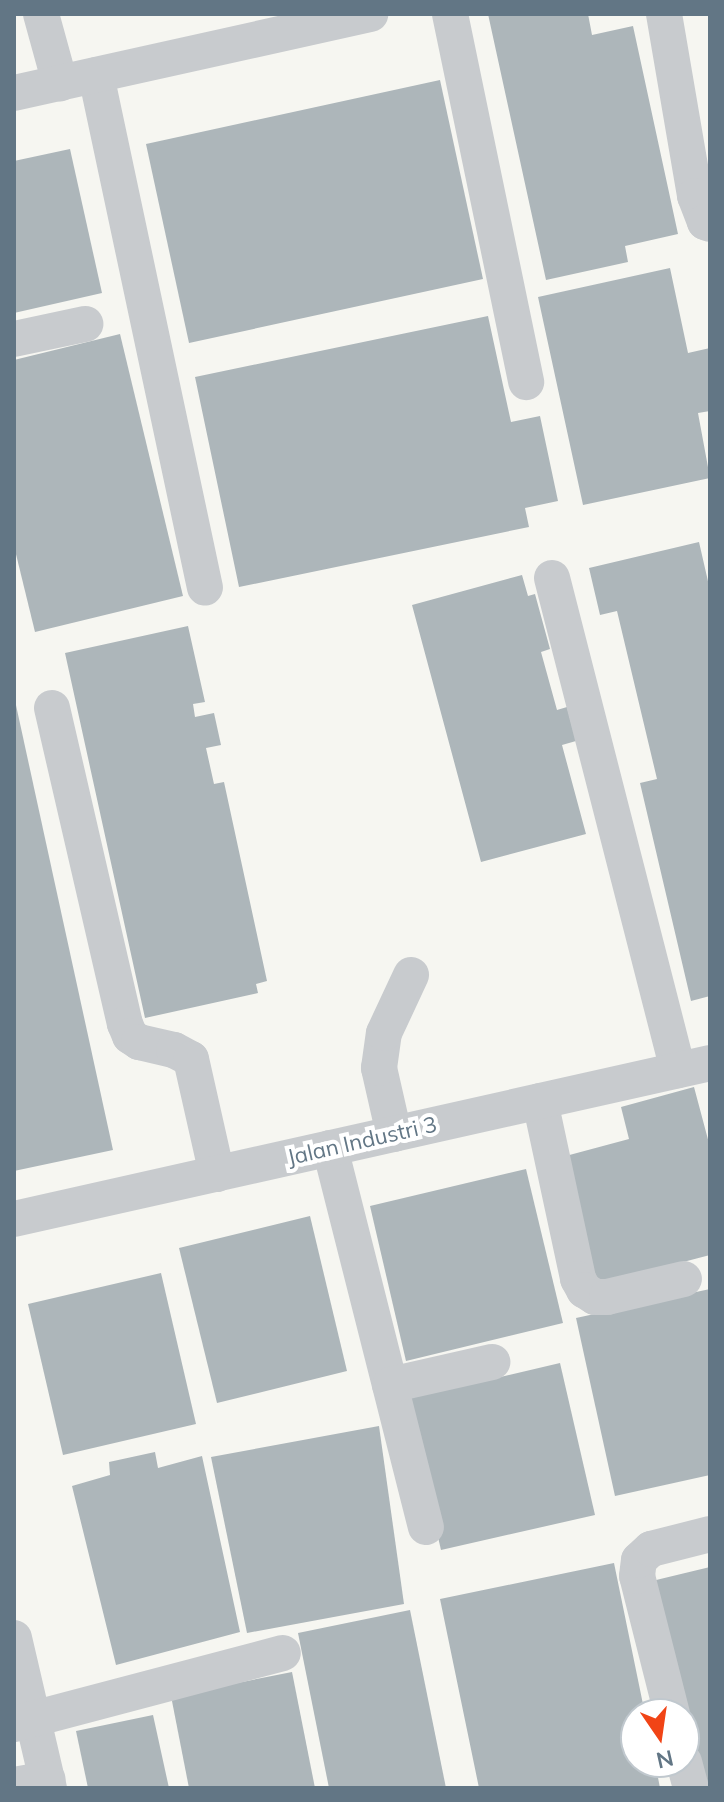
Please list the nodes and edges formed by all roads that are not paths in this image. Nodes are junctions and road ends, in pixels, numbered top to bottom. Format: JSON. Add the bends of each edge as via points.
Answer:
{"nodes":[{"id":1,"x":41,"y":14,"type":"edge"},
{"id":2,"x":370,"y":14,"type":"edge"},
{"id":3,"x":450,"y":14,"type":"edge"},
{"id":4,"x":664,"y":14,"type":"edge"},
{"id":5,"x":260,"y":26,"type":"edge"},
{"id":6,"x":96,"y":75,"type":"junction"},
{"id":7,"x":60,"y":83,"type":"junction"},
{"id":8,"x":14,"y":93,"type":"edge"},
{"id":9,"x":710,"y":224,"type":"edge"},
{"id":10,"x":85,"y":324,"type":"dead end"},
{"id":11,"x":14,"y":339,"type":"edge"},
{"id":12,"x":526,"y":382,"type":"dead end"},
{"id":13,"x":552,"y":578,"type":"dead end"},
{"id":14,"x":205,"y":588,"type":"dead end"},
{"id":15,"x":52,"y":708,"type":"dead end"},
{"id":16,"x":411,"y":975,"type":"dead end"},
{"id":17,"x":694,"y":1066,"type":"edge"},
{"id":18,"x":540,"y":1101,"type":"junction"},
{"id":19,"x":394,"y":1134,"type":"junction"},
{"id":20,"x":330,"y":1148,"type":"junction"},
{"id":21,"x":217,"y":1174,"type":"junction"},
{"id":22,"x":14,"y":1219,"type":"edge"},
{"id":23,"x":684,"y":1279,"type":"dead end"},
{"id":24,"x":492,"y":1362,"type":"dead end"},
{"id":25,"x":390,"y":1385,"type":"junction"},
{"id":26,"x":426,"y":1527,"type":"dead end"},
{"id":27,"x":710,"y":1534,"type":"edge"},
{"id":28,"x":14,"y":1638,"type":"edge"},
{"id":29,"x":283,"y":1653,"type":"dead end"},
{"id":30,"x":668,"y":1698,"type":"edge"},
{"id":31,"x":23,"y":1721,"type":"edge"},
{"id":32,"x":36,"y":1784,"type":"edge"}],
"edges":[{"from":1,"to":7,"type":"street"},
{"from":2,"to":5,"type":"street"},
{"from":3,"to":12,"type":"street"},
{"from":4,"to":9,"type":"street","via":[[695,196]]},
{"from":5,"to":6,"type":"street"},
{"from":6,"to":7,"type":"street"},
{"from":6,"to":14,"type":"street"},
{"from":7,"to":8,"type":"street"},
{"from":10,"to":11,"type":"street"},
{"from":13,"to":17,"type":"street"},
{"from":15,"to":21,"type":"street","via":[[125,1024],[139,1042],[191,1059]]},
{"from":16,"to":19,"type":"street","via":[[384,1033],[379,1068]]},
{"from":17,"to":18,"type":"street","name":"Jalan Industri 3"},
{"from":18,"to":19,"type":"street","name":"Jalan Industri 3"},
{"from":18,"to":23,"type":"street","via":[[584,1290],[607,1297]]},
{"from":19,"to":20,"type":"street","name":"Jalan Industri 3"},
{"from":20,"to":21,"type":"street","name":"Jalan Industri 3"},
{"from":20,"to":25,"type":"street"},
{"from":21,"to":22,"type":"street","name":"Jalan Industri 3"},
{"from":24,"to":25,"type":"street"},
{"from":25,"to":26,"type":"street"},
{"from":27,"to":30,"type":"street","via":[[651,1549],[639,1560],[637,1576]]},
{"from":28,"to":31,"type":"street"},
{"from":29,"to":31,"type":"street"},
{"from":31,"to":32,"type":"street"}]}
